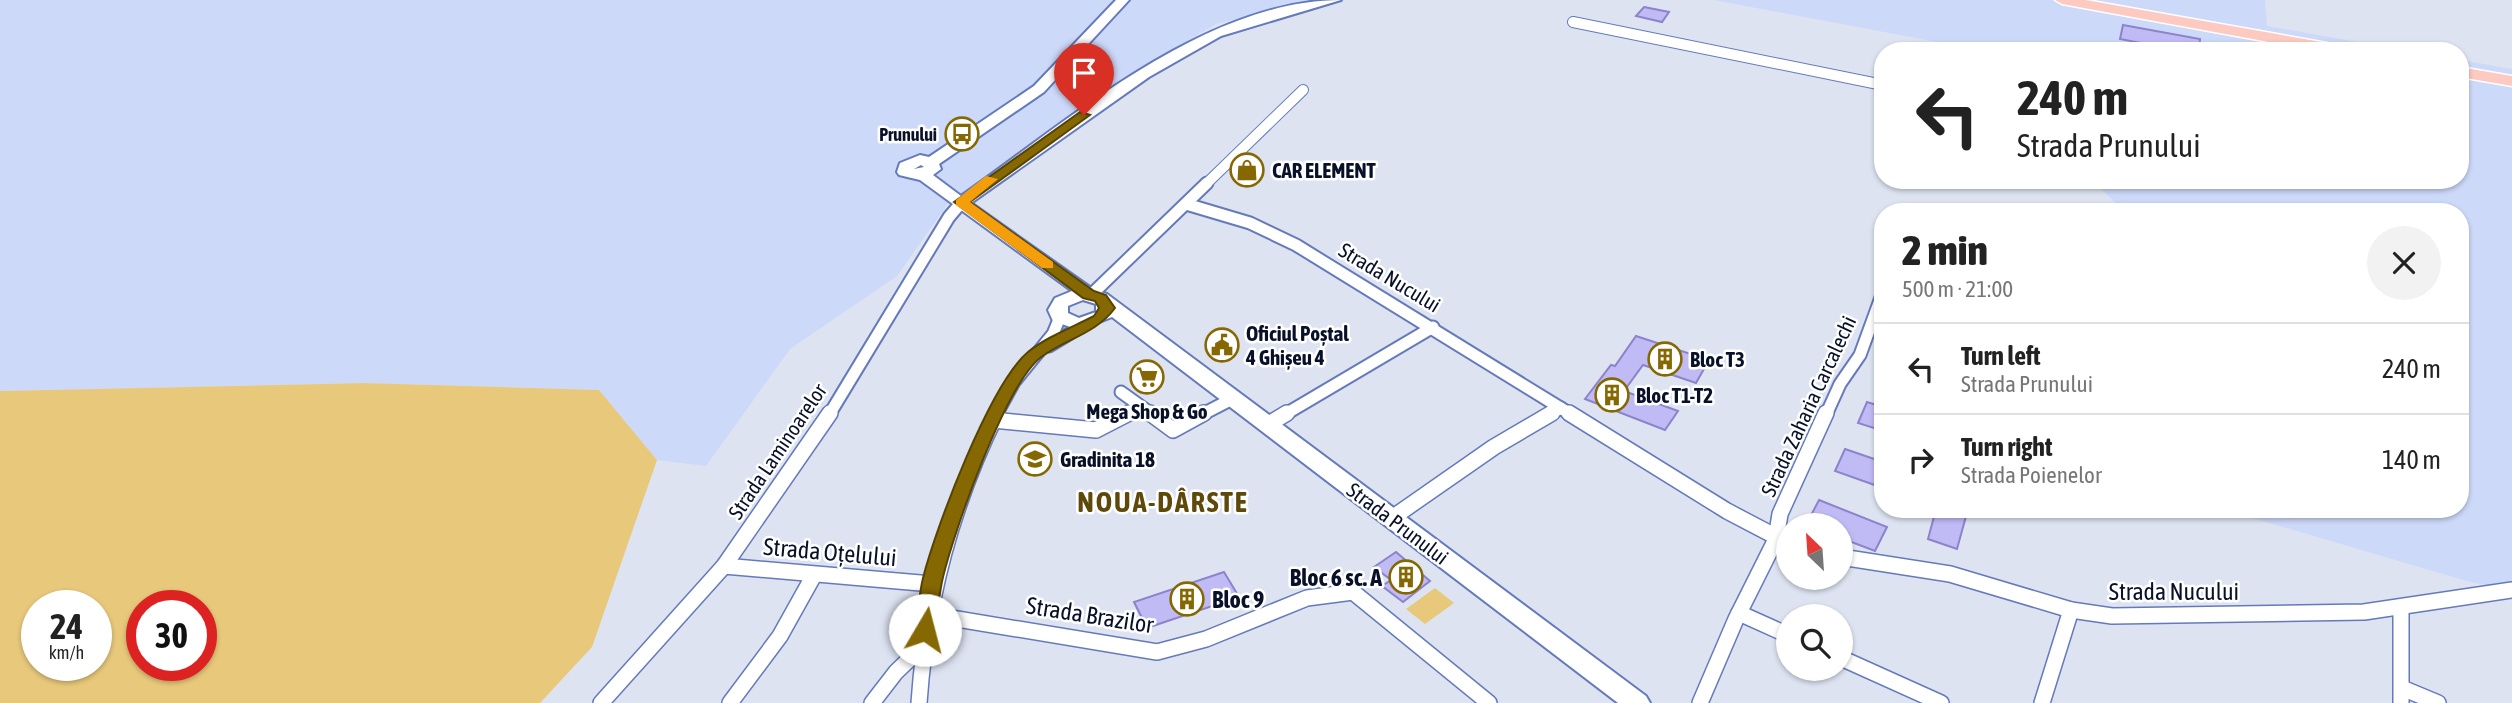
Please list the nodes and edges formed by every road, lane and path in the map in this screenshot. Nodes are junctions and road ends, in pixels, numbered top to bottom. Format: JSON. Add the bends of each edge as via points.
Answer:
{"nodes":[{"id":1,"x":1123,"y":0,"type":"edge"},
{"id":2,"x":1335,"y":0,"type":"edge"},
{"id":3,"x":2063,"y":0,"type":"edge"},
{"id":4,"x":1573,"y":22,"type":"dead end"},
{"id":5,"x":2294,"y":42,"type":"edge"},
{"id":6,"x":2469,"y":74,"type":"edge"},
{"id":7,"x":2512,"y":81,"type":"edge"},
{"id":8,"x":1874,"y":83,"type":"edge"},
{"id":9,"x":1303,"y":90,"type":"dead end"},
{"id":10,"x":961,"y":202,"type":"junction"},
{"id":11,"x":1186,"y":204,"type":"junction"},
{"id":12,"x":1048,"y":265,"type":"junction"},
{"id":13,"x":1095,"y":298,"type":"junction"},
{"id":14,"x":1059,"y":312,"type":"junction"},
{"id":15,"x":1874,"y":317,"type":"edge"},
{"id":16,"x":1090,"y":322,"type":"junction"},
{"id":17,"x":1433,"y":327,"type":"junction"},
{"id":18,"x":1157,"y":344,"type":"junction"},
{"id":19,"x":1034,"y":355,"type":"junction"},
{"id":20,"x":1121,"y":392,"type":"dead end"},
{"id":21,"x":1232,"y":399,"type":"junction"},
{"id":22,"x":1140,"y":408,"type":"junction"},
{"id":23,"x":1561,"y":408,"type":"junction"},
{"id":24,"x":993,"y":420,"type":"junction"},
{"id":25,"x":1267,"y":425,"type":"junction"},
{"id":26,"x":1780,"y":513,"type":"edge"},
{"id":27,"x":1392,"y":518,"type":"junction"},
{"id":28,"x":1776,"y":537,"type":"edge"},
{"id":29,"x":1776,"y":551,"type":"edge"},
{"id":30,"x":1853,"y":559,"type":"edge"},
{"id":31,"x":724,"y":566,"type":"junction"},
{"id":32,"x":814,"y":575,"type":"junction"},
{"id":33,"x":932,"y":584,"type":"junction"},
{"id":34,"x":2512,"y":590,"type":"edge"},
{"id":35,"x":2401,"y":609,"type":"junction"},
{"id":36,"x":2071,"y":610,"type":"junction"},
{"id":37,"x":1739,"y":613,"type":"junction"},
{"id":38,"x":927,"y":614,"type":"junction"},
{"id":39,"x":1776,"y":630,"type":"edge"},
{"id":40,"x":922,"y":647,"type":"junction"},
{"id":41,"x":1853,"y":663,"type":"edge"},
{"id":42,"x":2402,"y":695,"type":"edge"},
{"id":43,"x":2047,"y":701,"type":"edge"},
{"id":44,"x":601,"y":703,"type":"edge"},
{"id":45,"x":730,"y":703,"type":"edge"},
{"id":46,"x":872,"y":703,"type":"edge"},
{"id":47,"x":919,"y":703,"type":"edge"},
{"id":48,"x":1489,"y":703,"type":"edge"},
{"id":49,"x":1637,"y":703,"type":"edge"},
{"id":50,"x":1700,"y":703,"type":"edge"},
{"id":51,"x":1941,"y":703,"type":"edge"},
{"id":52,"x":2438,"y":703,"type":"edge"}],
"edges":[{"from":1,"to":10,"type":"street","name":"Strada Prunului","via":[[1024,102],[928,168],[932,183]]},
{"from":2,"to":10,"type":"street","via":[[1216,33],[1144,74]]},
{"from":3,"to":5,"type":"main road"},
{"from":4,"to":8,"type":"street","via":[[1637,31]]},
{"from":6,"to":7,"type":"main road"},
{"from":9,"to":11,"type":"street"},
{"from":10,"to":12,"type":"street","name":"Strada Prunului"},
{"from":10,"to":31,"type":"street","name":"Strada Laminoarelor","via":[[824,423]]},
{"from":11,"to":13,"type":"street"},
{"from":11,"to":17,"type":"street","name":"Strada Nucului","via":[[1272,231]]},
{"from":12,"to":13,"type":"street","name":"Strada Prunului"},
{"from":12,"to":14,"type":"street"},
{"from":13,"to":14,"type":"street","via":[[1073,296]]},
{"from":13,"to":16,"type":"street","via":[[1106,312]]},
{"from":13,"to":18,"type":"street","name":"Strada Prunului"},
{"from":14,"to":16,"type":"street","name":"Strada Prunului","via":[[1072,323]]},
{"from":14,"to":19,"type":"street","via":[[1055,334]]},
{"from":15,"to":26,"type":"street","name":"Strada Zaharia Carcalechi","via":[[1860,355],[1840,384]]},
{"from":16,"to":18,"type":"street","name":"Strada Prunului","via":[[1121,326]]},
{"from":16,"to":19,"type":"street"},
{"from":17,"to":23,"type":"street","name":"Strada Nucului"},
{"from":17,"to":25,"type":"street"},
{"from":18,"to":21,"type":"street","name":"Strada Prunului"},
{"from":19,"to":24,"type":"street"},
{"from":20,"to":22,"type":"street"},
{"from":21,"to":22,"type":"street","via":[[1173,430]]},
{"from":21,"to":25,"type":"street","name":"Strada Prunului"},
{"from":22,"to":24,"type":"street","via":[[1096,430]]},
{"from":23,"to":27,"type":"street","via":[[1494,447]]},
{"from":23,"to":28,"type":"street","name":"Strada Nucului"},
{"from":24,"to":33,"type":"street","via":[[950,523]]},
{"from":25,"to":27,"type":"street","name":"Strada Prunului"},
{"from":27,"to":49,"type":"street","name":"Strada Prunului"},
{"from":29,"to":37,"type":"street"},
{"from":30,"to":36,"type":"street","name":"Strada Nucului","via":[[1950,574]]},
{"from":31,"to":32,"type":"street","name":"Strada Oțelului"},
{"from":31,"to":44,"type":"street","name":"Strada Laminoarelor"},
{"from":32,"to":33,"type":"street","name":"Strada Oțelului"},
{"from":32,"to":45,"type":"street","via":[[780,636]]},
{"from":33,"to":38,"type":"street"},
{"from":34,"to":35,"type":"street","name":"Strada Nucului"},
{"from":35,"to":36,"type":"street","name":"Strada Nucului","via":[[2146,617]]},
{"from":35,"to":42,"type":"street"},
{"from":36,"to":43,"type":"street"},
{"from":37,"to":39,"type":"street"},
{"from":37,"to":50,"type":"street"},
{"from":38,"to":40,"type":"street"},
{"from":38,"to":48,"type":"street","name":"Strada Brazilor","via":[[1157,652],[1256,621],[1309,597],[1334,590],[1353,592]]},
{"from":40,"to":46,"type":"street"},
{"from":40,"to":47,"type":"street"},
{"from":41,"to":51,"type":"street"},
{"from":42,"to":52,"type":"street"}]}
